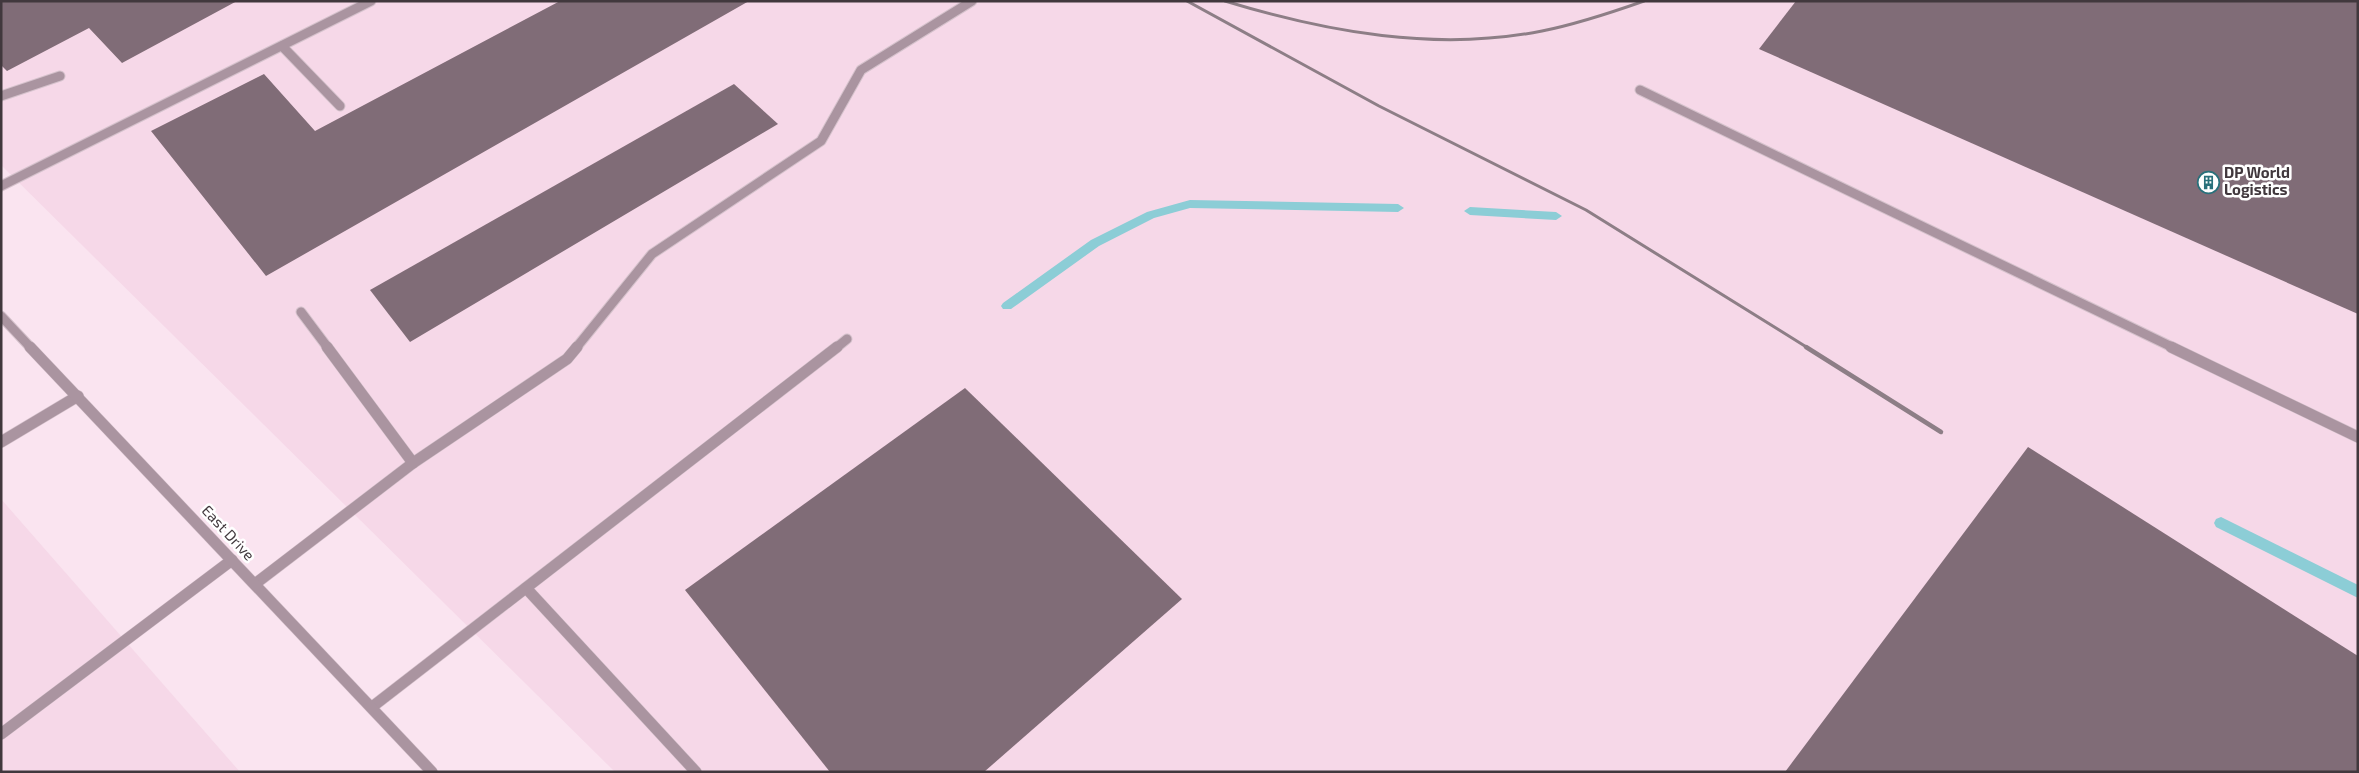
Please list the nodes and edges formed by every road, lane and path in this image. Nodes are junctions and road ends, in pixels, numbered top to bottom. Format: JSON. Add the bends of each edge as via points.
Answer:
{"nodes":[{"id":1,"x":371,"y":1,"type":"edge"},
{"id":2,"x":972,"y":1,"type":"edge"},
{"id":3,"x":282,"y":46,"type":"junction"},
{"id":4,"x":60,"y":76,"type":"dead end"},
{"id":5,"x":1640,"y":90,"type":"dead end"},
{"id":6,"x":1,"y":96,"type":"edge"},
{"id":7,"x":340,"y":106,"type":"dead end"},
{"id":8,"x":1,"y":186,"type":"edge"},
{"id":9,"x":301,"y":312,"type":"dead end"},
{"id":10,"x":1,"y":316,"type":"edge"},
{"id":11,"x":847,"y":340,"type":"dead end"},
{"id":12,"x":78,"y":396,"type":"junction"},
{"id":13,"x":2358,"y":436,"type":"edge"},
{"id":14,"x":1,"y":442,"type":"edge"},
{"id":15,"x":413,"y":463,"type":"junction"},
{"id":16,"x":232,"y":560,"type":"junction"},
{"id":17,"x":255,"y":584,"type":"junction"},
{"id":18,"x":526,"y":588,"type":"junction"},
{"id":19,"x":372,"y":707,"type":"junction"},
{"id":20,"x":1,"y":734,"type":"edge"},
{"id":21,"x":432,"y":772,"type":"edge"},
{"id":22,"x":696,"y":772,"type":"edge"}],
"edges":[{"from":1,"to":3,"type":"street"},
{"from":2,"to":15,"type":"street","via":[[861,70],[821,141],[652,254],[567,359]]},
{"from":3,"to":7,"type":"street"},
{"from":3,"to":8,"type":"street"},
{"from":4,"to":6,"type":"street"},
{"from":5,"to":13,"type":"street"},
{"from":9,"to":15,"type":"street"},
{"from":10,"to":12,"type":"street","name":"East Drive"},
{"from":11,"to":18,"type":"street"},
{"from":12,"to":14,"type":"street"},
{"from":12,"to":16,"type":"street","name":"East Drive"},
{"from":15,"to":17,"type":"street"},
{"from":16,"to":17,"type":"street","name":"East Drive"},
{"from":16,"to":20,"type":"street"},
{"from":17,"to":19,"type":"street","name":"East Drive"},
{"from":18,"to":19,"type":"street"},
{"from":18,"to":22,"type":"street"},
{"from":19,"to":21,"type":"street","name":"East Drive"}]}
